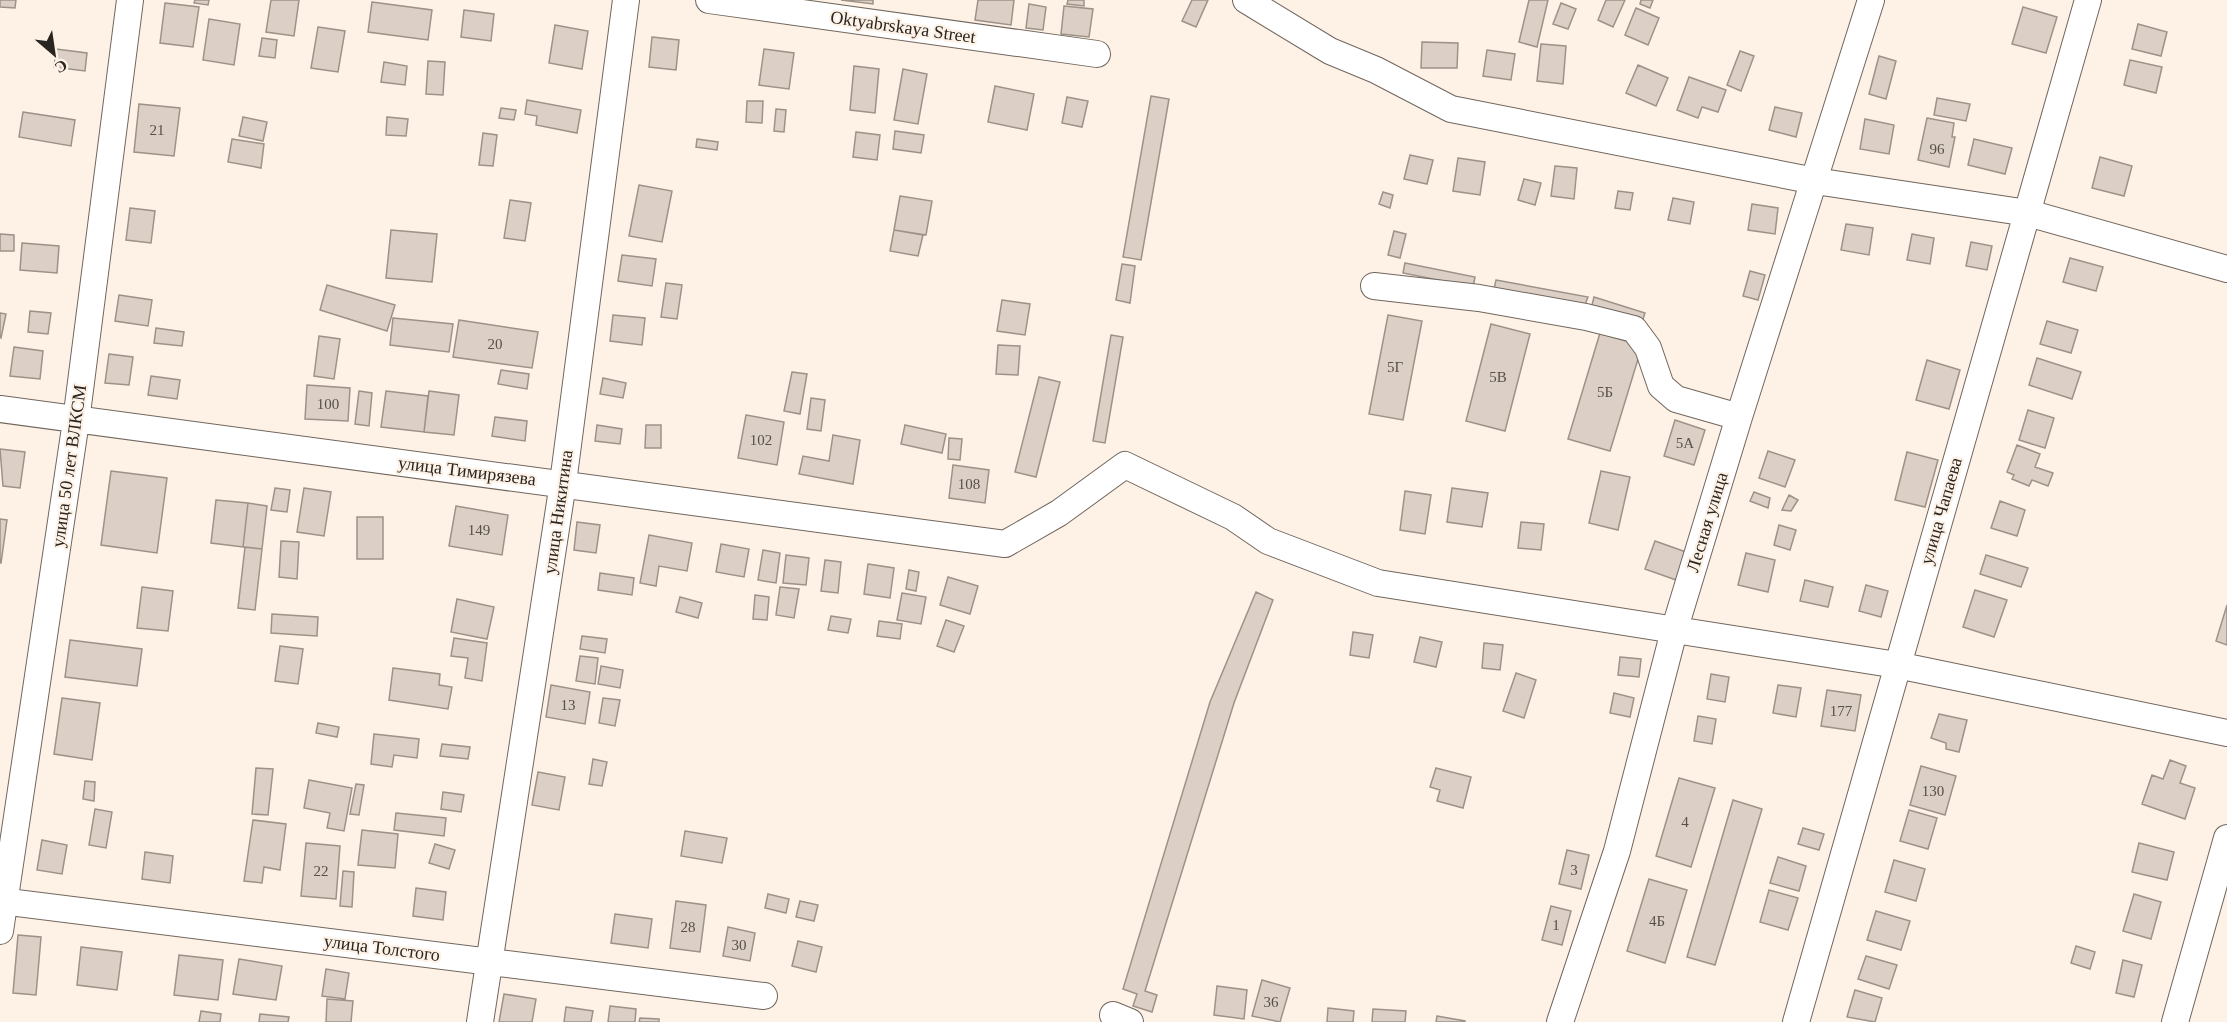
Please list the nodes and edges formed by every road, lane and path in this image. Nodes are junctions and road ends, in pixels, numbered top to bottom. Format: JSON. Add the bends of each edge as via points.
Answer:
{"nodes":[{"id":1,"x":129,"y":0,"type":"edge"},
{"id":2,"x":626,"y":0,"type":"edge"},
{"id":3,"x":709,"y":0,"type":"edge"},
{"id":4,"x":1246,"y":0,"type":"edge"},
{"id":5,"x":1871,"y":0,"type":"edge"},
{"id":6,"x":2088,"y":0,"type":"edge"},
{"id":7,"x":1096,"y":54,"type":"dead end"},
{"id":8,"x":1815,"y":182,"type":"junction"},
{"id":9,"x":2028,"y":213,"type":"junction"},
{"id":10,"x":2227,"y":269,"type":"edge"},
{"id":11,"x":1374,"y":286,"type":"dead end"},
{"id":12,"x":0,"y":409,"type":"edge"},
{"id":13,"x":1739,"y":417,"type":"junction"},
{"id":14,"x":76,"y":420,"type":"junction"},
{"id":15,"x":564,"y":483,"type":"junction"},
{"id":16,"x":1674,"y":631,"type":"junction"},
{"id":17,"x":1897,"y":665,"type":"junction"},
{"id":18,"x":2227,"y":733,"type":"edge"},
{"id":19,"x":2227,"y":838,"type":"edge"},
{"id":20,"x":2,"y":902,"type":"edge"},
{"id":21,"x":0,"y":932,"type":"edge"},
{"id":22,"x":489,"y":961,"type":"junction"},
{"id":23,"x":764,"y":996,"type":"dead end"},
{"id":24,"x":480,"y":1022,"type":"edge"},
{"id":25,"x":1560,"y":1022,"type":"edge"},
{"id":26,"x":1796,"y":1022,"type":"edge"},
{"id":27,"x":2175,"y":1022,"type":"edge"}],
"edges":[{"from":1,"to":14,"type":"street","name":"улица 50 лет ВЛКСМ"},
{"from":2,"to":15,"type":"street","name":"улица Никитина"},
{"from":3,"to":7,"type":"street","name":"Oktyabrskaya Street"},
{"from":4,"to":8,"type":"street","via":[[1330,51],[1451,109]]},
{"from":5,"to":8,"type":"street","name":"Лесная улица"},
{"from":6,"to":9,"type":"street","name":"улица Чапаева"},
{"from":8,"to":9,"type":"street"},
{"from":8,"to":13,"type":"street","name":"Лесная улица"},
{"from":9,"to":10,"type":"street"},
{"from":9,"to":17,"type":"street","name":"улица Чапаева"},
{"from":11,"to":13,"type":"street","via":[[1479,298],[1634,329],[1648,348],[1660,386],[1676,399]]},
{"from":12,"to":14,"type":"street","name":"улица Тимирязева"},
{"from":13,"to":16,"type":"street","name":"Лесная улица"},
{"from":14,"to":15,"type":"street","name":"улица Тимирязева"},
{"from":14,"to":20,"type":"street","name":"улица 50 лет ВЛКСМ"},
{"from":15,"to":16,"type":"street","name":"улица Тимирязева","via":[[1005,544],[1059,513],[1125,465],[1233,517],[1268,541],[1378,583]]},
{"from":15,"to":22,"type":"street","name":"улица Никитина"},
{"from":16,"to":17,"type":"street"},
{"from":16,"to":25,"type":"street","name":"Лесная улица","via":[[1617,851]]},
{"from":17,"to":18,"type":"street"},
{"from":17,"to":26,"type":"street","name":"улица Чапаева"},
{"from":19,"to":27,"type":"street"},
{"from":20,"to":21,"type":"street","name":"улица 50 лет ВЛКСМ"},
{"from":20,"to":22,"type":"street","name":"улица Толстого"},
{"from":22,"to":23,"type":"street","name":"улица Толстого"},
{"from":22,"to":24,"type":"street","name":"улица Никитина"}]}
